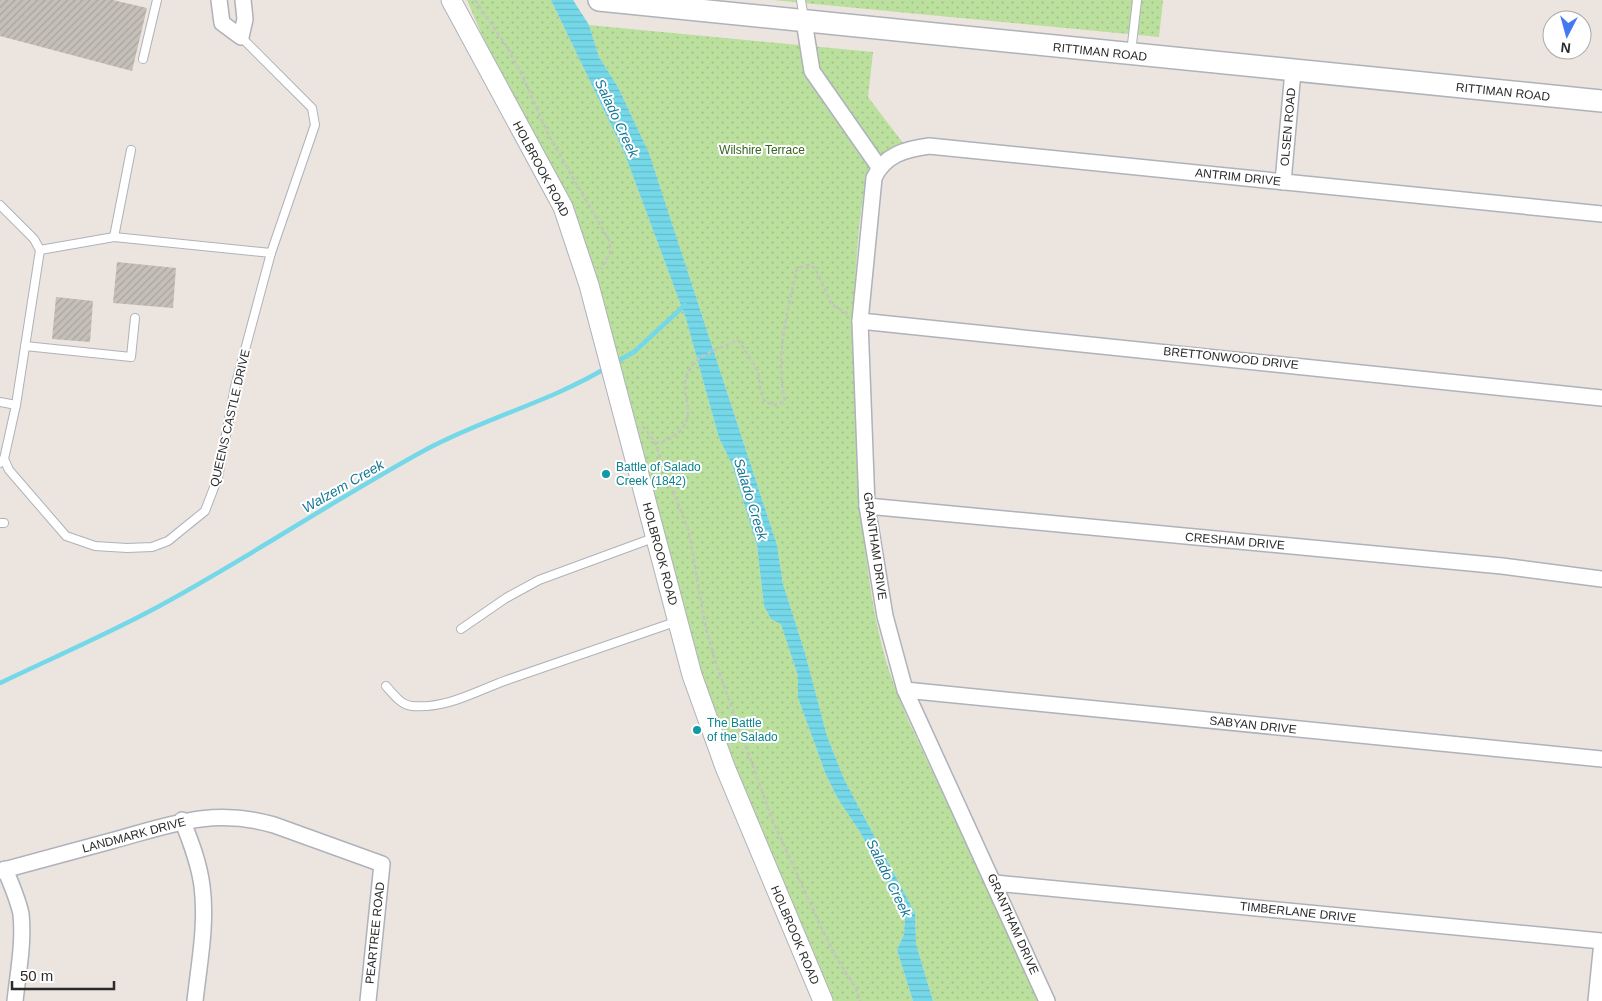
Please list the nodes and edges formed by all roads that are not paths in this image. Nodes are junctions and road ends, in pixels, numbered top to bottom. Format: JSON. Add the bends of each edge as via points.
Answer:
{"nodes":[{"id":1,"x":157,"y":0,"type":"edge"},
{"id":2,"x":219,"y":0,"type":"edge"},
{"id":3,"x":243,"y":0,"type":"edge"},
{"id":4,"x":451,"y":0,"type":"edge"},
{"id":5,"x":599,"y":0,"type":"edge"},
{"id":6,"x":801,"y":0,"type":"edge"},
{"id":7,"x":1137,"y":0,"type":"edge"},
{"id":8,"x":804,"y":21,"type":"junction"},
{"id":9,"x":240,"y":37,"type":"junction"},
{"id":10,"x":1131,"y":55,"type":"junction"},
{"id":11,"x":144,"y":60,"type":"dead end"},
{"id":12,"x":1293,"y":71,"type":"junction"},
{"id":13,"x":1602,"y":101,"type":"edge"},
{"id":14,"x":130,"y":150,"type":"dead end"},
{"id":15,"x":879,"y":166,"type":"junction"},
{"id":16,"x":1283,"y":182,"type":"junction"},
{"id":17,"x":0,"y":206,"type":"edge"},
{"id":18,"x":1602,"y":214,"type":"edge"},
{"id":19,"x":114,"y":237,"type":"junction"},
{"id":20,"x":40,"y":250,"type":"junction"},
{"id":21,"x":271,"y":253,"type":"junction"},
{"id":22,"x":135,"y":318,"type":"dead end"},
{"id":23,"x":860,"y":320,"type":"junction"},
{"id":24,"x":25,"y":346,"type":"junction"},
{"id":25,"x":1602,"y":398,"type":"edge"},
{"id":26,"x":0,"y":402,"type":"edge"},
{"id":27,"x":16,"y":405,"type":"junction"},
{"id":28,"x":2,"y":461,"type":"edge"},
{"id":29,"x":868,"y":506,"type":"junction"},
{"id":30,"x":656,"y":538,"type":"junction"},
{"id":31,"x":1602,"y":579,"type":"edge"},
{"id":32,"x":678,"y":621,"type":"junction"},
{"id":33,"x":461,"y":629,"type":"dead end"},
{"id":34,"x":386,"y":686,"type":"dead end"},
{"id":35,"x":905,"y":690,"type":"junction"},
{"id":36,"x":1602,"y":760,"type":"edge"},
{"id":37,"x":182,"y":820,"type":"junction"},
{"id":38,"x":382,"y":864,"type":"joint"},
{"id":39,"x":3,"y":870,"type":"edge"},
{"id":40,"x":995,"y":883,"type":"junction"},
{"id":41,"x":1602,"y":941,"type":"edge"},
{"id":42,"x":15,"y":1001,"type":"edge"},
{"id":43,"x":196,"y":1001,"type":"edge"},
{"id":44,"x":368,"y":1001,"type":"edge"},
{"id":45,"x":823,"y":1001,"type":"edge"},
{"id":46,"x":1047,"y":1001,"type":"edge"},
{"id":47,"x":1596,"y":1001,"type":"edge"}],
"edges":[{"from":1,"to":11,"type":"lane"},
{"from":2,"to":9,"type":"street","name":"QUEENS CASTLE DRIVE","via":[[222,23]]},
{"from":3,"to":9,"type":"street","via":[[245,19]]},
{"from":4,"to":30,"type":"street","name":"HOLBROOK ROAD","via":[[563,207],[631,419]]},
{"from":5,"to":8,"type":"main road","name":"RITTIMAN ROAD"},
{"from":6,"to":8,"type":"lane"},
{"from":7,"to":10,"type":"lane"},
{"from":8,"to":10,"type":"main road","name":"RITTIMAN ROAD"},
{"from":8,"to":15,"type":"street","via":[[812,72]]},
{"from":9,"to":21,"type":"lane","name":"QUEENS CASTLE DRIVE","via":[[312,108],[313,134]]},
{"from":10,"to":12,"type":"main road","name":"RITTIMAN ROAD"},
{"from":12,"to":13,"type":"main road","name":"RITTIMAN ROAD"},
{"from":12,"to":16,"type":"street","name":"OLSEN ROAD"},
{"from":14,"to":19,"type":"lane"},
{"from":15,"to":16,"type":"street","name":"ANTRIM DRIVE","via":[[899,153],[929,146]]},
{"from":15,"to":23,"type":"street","name":"GRANTHAM DRIVE","via":[[874,178]]},
{"from":16,"to":18,"type":"street","name":"ANTRIM DRIVE"},
{"from":17,"to":20,"type":"lane","via":[[34,239]]},
{"from":19,"to":20,"type":"lane"},
{"from":19,"to":21,"type":"lane"},
{"from":20,"to":24,"type":"lane"},
{"from":21,"to":28,"type":"lane","name":"QUEENS CASTLE DRIVE","via":[[235,387],[218,477],[205,511],[193,522],[168,541],[152,547],[95,546],[76,540],[66,536]]},
{"from":22,"to":24,"type":"lane","via":[[130,357]]},
{"from":23,"to":25,"type":"street","name":"BRETTONWOOD DRIVE"},
{"from":23,"to":29,"type":"street","name":"GRANTHAM DRIVE"},
{"from":24,"to":27,"type":"lane"},
{"from":26,"to":27,"type":"lane"},
{"from":27,"to":28,"type":"lane"},
{"from":29,"to":31,"type":"street","name":"CRESHAM DRIVE","via":[[1502,566]]},
{"from":29,"to":35,"type":"street","name":"GRANTHAM DRIVE","via":[[885,616]]},
{"from":30,"to":32,"type":"street","name":"HOLBROOK ROAD"},
{"from":30,"to":33,"type":"lane","via":[[539,580]]},
{"from":32,"to":34,"type":"lane","via":[[504,681],[469,697],[430,706],[410,706],[397,699]]},
{"from":32,"to":45,"type":"street","name":"HOLBROOK ROAD","via":[[692,675],[725,767]]},
{"from":35,"to":36,"type":"street","name":"SABYAN DRIVE"},
{"from":35,"to":40,"type":"street","name":"GRANTHAM DRIVE"},
{"from":37,"to":38,"type":"street","name":"LANDMARK DRIVE","via":[[227,817],[259,821]]},
{"from":37,"to":39,"type":"street","name":"LANDMARK DRIVE"},
{"from":37,"to":43,"type":"street","via":[[195,852],[203,888]]},
{"from":38,"to":44,"type":"street","name":"PEARTREE ROAD"},
{"from":39,"to":42,"type":"street","via":[[16,894],[22,935]]},
{"from":40,"to":41,"type":"street","name":"TIMBERLANE DRIVE"},
{"from":40,"to":46,"type":"street","name":"GRANTHAM DRIVE"},
{"from":41,"to":47,"type":"street"}]}
